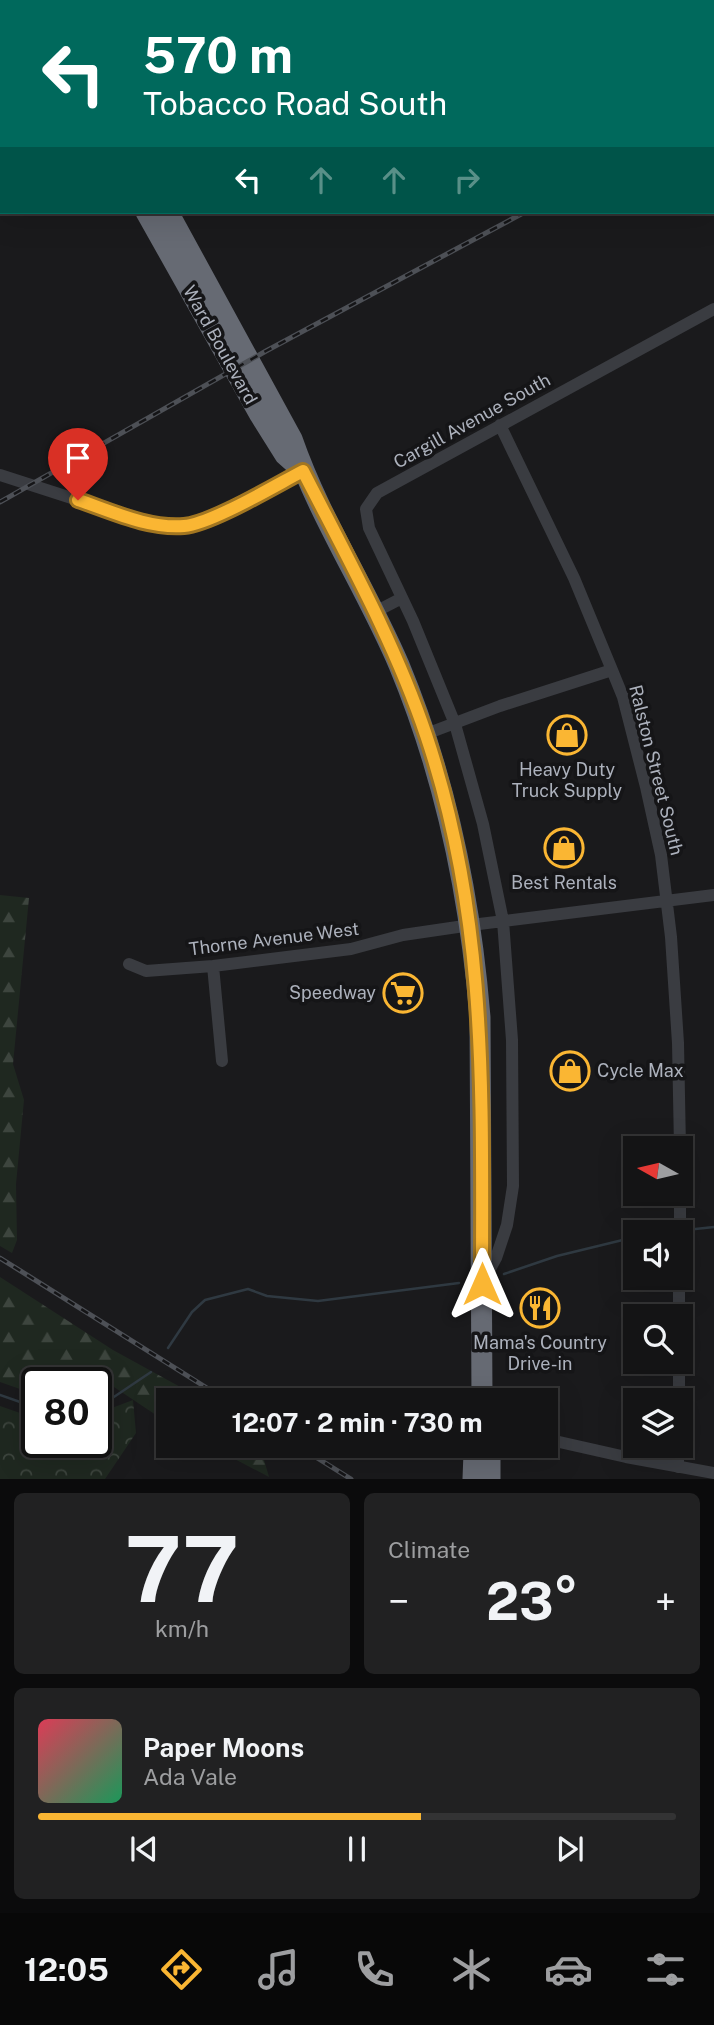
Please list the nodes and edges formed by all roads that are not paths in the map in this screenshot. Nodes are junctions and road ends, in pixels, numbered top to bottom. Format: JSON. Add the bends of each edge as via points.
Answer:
{"nodes":[{"id":1,"x":147,"y":214,"type":"edge"},
{"id":2,"x":169,"y":214,"type":"edge"},
{"id":3,"x":714,"y":309,"type":"edge"},
{"id":4,"x":500,"y":425,"type":"junction"},
{"id":5,"x":303,"y":471,"type":"junction"},
{"id":6,"x":0,"y":475,"type":"edge"},
{"id":7,"x":402,"y":598,"type":"junction"},
{"id":8,"x":375,"y":612,"type":"junction"},
{"id":9,"x":612,"y":670,"type":"junction"},
{"id":10,"x":455,"y":723,"type":"junction"},
{"id":11,"x":426,"y":734,"type":"junction"},
{"id":12,"x":714,"y":895,"type":"edge"},
{"id":13,"x":666,"y":901,"type":"junction"},
{"id":14,"x":503,"y":921,"type":"junction"},
{"id":15,"x":471,"y":925,"type":"junction"},
{"id":16,"x":129,"y":964,"type":"dead end"},
{"id":17,"x":213,"y":966,"type":"junction"},
{"id":18,"x":222,"y":1061,"type":"dead end"},
{"id":19,"x":680,"y":1136,"type":"edge"},
{"id":20,"x":482,"y":1284,"type":"junction"},
{"id":21,"x":482,"y":1388,"type":"edge"},
{"id":22,"x":558,"y":1442,"type":"edge"},
{"id":23,"x":474,"y":1458,"type":"edge"},
{"id":24,"x":490,"y":1458,"type":"edge"},
{"id":25,"x":678,"y":1458,"type":"edge"},
{"id":26,"x":678,"y":1467,"type":"junction"},
{"id":27,"x":714,"y":1473,"type":"edge"},
{"id":28,"x":474,"y":1479,"type":"edge"},
{"id":29,"x":490,"y":1479,"type":"edge"}],
"edges":[{"from":1,"to":5,"type":"highway","name":"Ward Boulevard","via":[[260,415],[285,454]]},
{"from":2,"to":5,"type":"highway","name":"Ward Boulevard","via":[[292,439]]},
{"from":3,"to":4,"type":"street","name":"Cargill Avenue South"},
{"from":4,"to":7,"type":"street","name":"Cargill Avenue South","via":[[377,493],[369,502],[369,528]]},
{"from":4,"to":9,"type":"street","name":"Ralston Street South","via":[[574,578]]},
{"from":5,"to":6,"type":"street","via":[[207,519],[171,526]]},
{"from":5,"to":8,"type":"highway","name":"Ward Boulevard"},
{"from":7,"to":8,"type":"street"},
{"from":7,"to":10,"type":"street"},
{"from":8,"to":11,"type":"highway","name":"Ward Boulevard"},
{"from":9,"to":10,"type":"street"},
{"from":9,"to":13,"type":"street","name":"Ralston Street South","via":[[649,801]]},
{"from":10,"to":11,"type":"street"},
{"from":10,"to":14,"type":"street"},
{"from":11,"to":15,"type":"highway","name":"Ward Boulevard","via":[[452,825]]},
{"from":12,"to":13,"type":"street","name":"Thorne Avenue West"},
{"from":13,"to":14,"type":"street","name":"Thorne Avenue West"},
{"from":13,"to":19,"type":"street","name":"Ralston Street South","via":[[678,1043]]},
{"from":14,"to":15,"type":"street","name":"Thorne Avenue West"},
{"from":14,"to":20,"type":"street","via":[[512,1040],[513,1186],[507,1225]]},
{"from":15,"to":17,"type":"street","name":"Thorne Avenue West","via":[[403,935],[351,949]]},
{"from":15,"to":20,"type":"highway","name":"Ward Boulevard","via":[[480,1025]]},
{"from":16,"to":17,"type":"street","name":"Thorne Avenue West","via":[[146,971]]},
{"from":17,"to":18,"type":"street"},
{"from":20,"to":21,"type":"highway","name":"Ward Boulevard"},
{"from":22,"to":26,"type":"street"},
{"from":23,"to":28,"type":"highway"},
{"from":24,"to":29,"type":"highway"},
{"from":25,"to":26,"type":"street"},
{"from":26,"to":27,"type":"street"}]}
